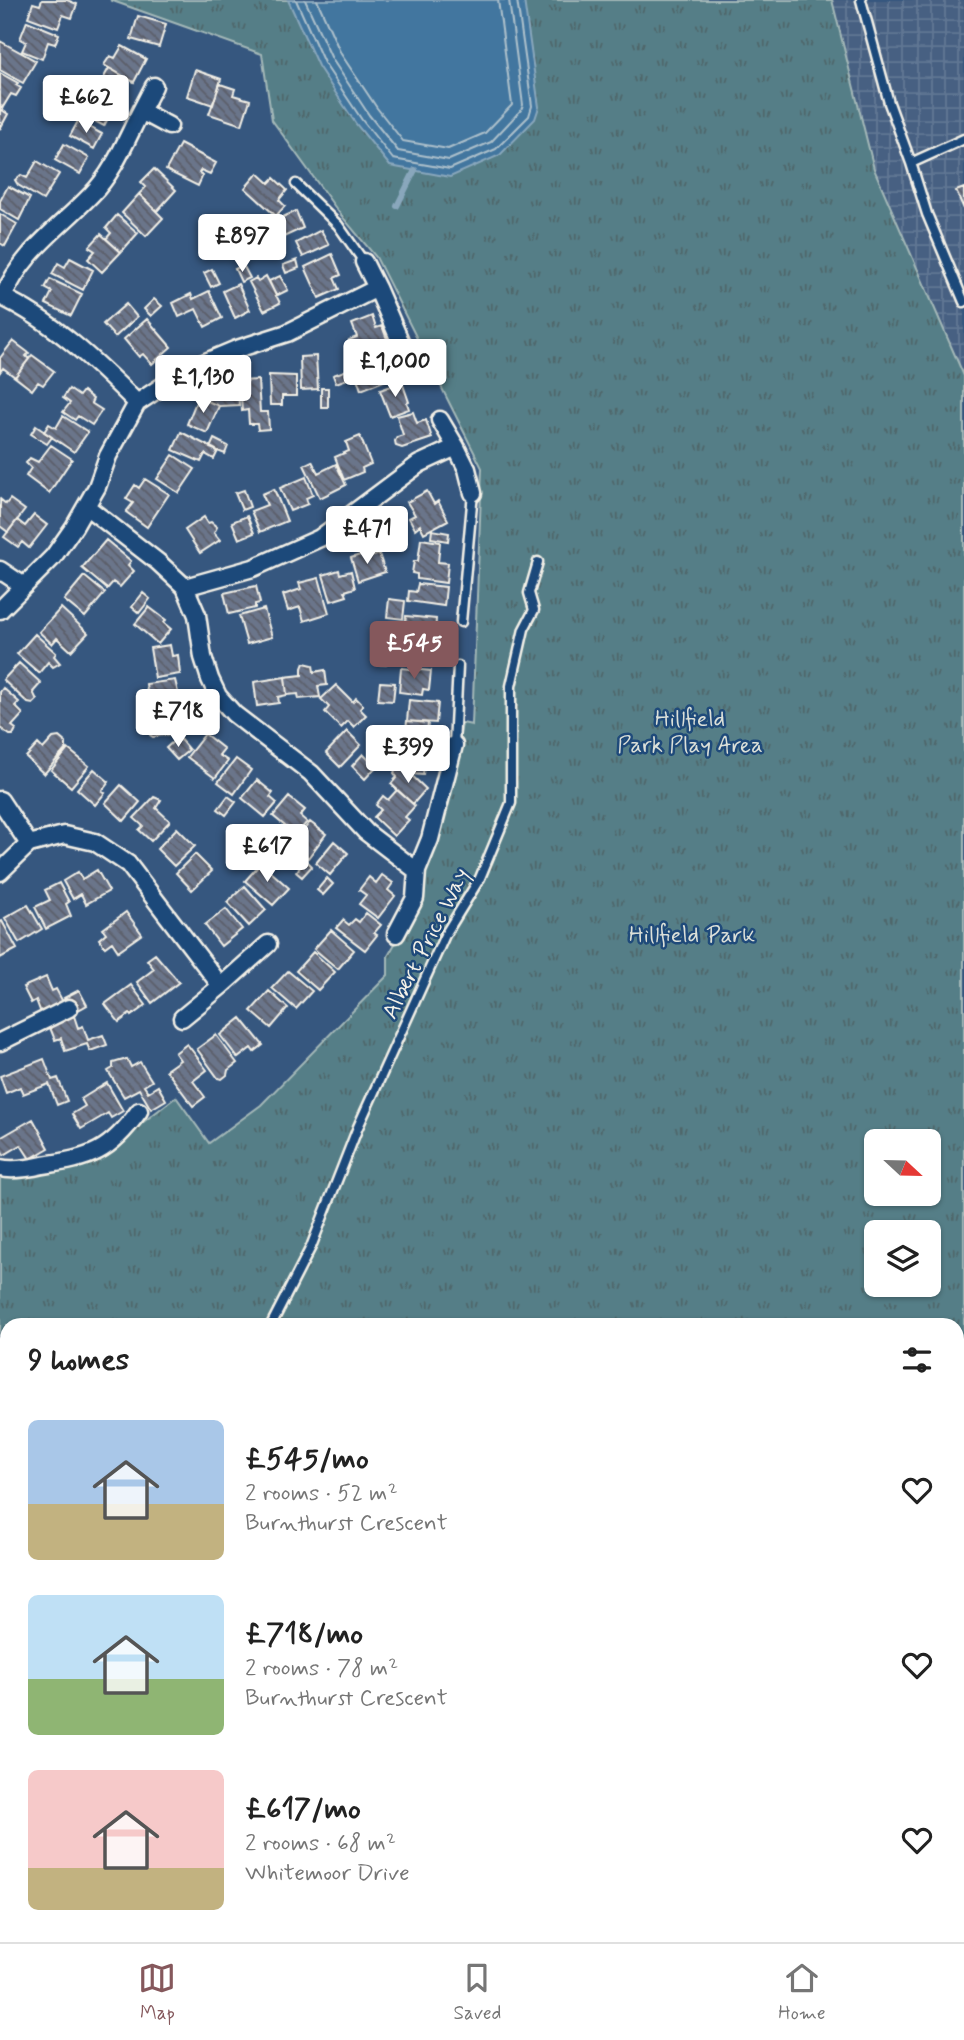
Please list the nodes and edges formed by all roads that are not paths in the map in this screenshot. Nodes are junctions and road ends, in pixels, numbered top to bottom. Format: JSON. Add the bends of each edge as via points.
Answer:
{"nodes":[{"id":1,"x":861,"y":0,"type":"edge"},
{"id":2,"x":154,"y":86,"type":"dead end"},
{"id":3,"x":141,"y":111,"type":"junction"},
{"id":4,"x":169,"y":126,"type":"dead end"},
{"id":5,"x":964,"y":139,"type":"edge"},
{"id":6,"x":911,"y":163,"type":"junction"},
{"id":7,"x":296,"y":184,"type":"dead end"},
{"id":8,"x":364,"y":262,"type":"joint"},
{"id":9,"x":377,"y":288,"type":"junction"},
{"id":10,"x":1,"y":296,"type":"edge"},
{"id":11,"x":964,"y":302,"type":"edge"},
{"id":12,"x":404,"y":350,"type":"dead end"},
{"id":13,"x":137,"y":403,"type":"junction"},
{"id":14,"x":440,"y":420,"type":"dead end"},
{"id":15,"x":456,"y":447,"type":"junction"},
{"id":16,"x":473,"y":493,"type":"joint"},
{"id":17,"x":87,"y":507,"type":"junction"},
{"id":18,"x":538,"y":562,"type":"dead end"},
{"id":19,"x":0,"y":570,"type":"edge"},
{"id":20,"x":24,"y":586,"type":"junction"},
{"id":21,"x":185,"y":587,"type":"junction"},
{"id":22,"x":0,"y":610,"type":"edge"},
{"id":23,"x":534,"y":610,"type":"junction"},
{"id":24,"x":544,"y":614,"type":"dead end"},
{"id":25,"x":461,"y":621,"type":"dead end"},
{"id":26,"x":458,"y":666,"type":"dead end"},
{"id":27,"x":454,"y":745,"type":"joint"},
{"id":28,"x":0,"y":800,"type":"edge"},
{"id":29,"x":29,"y":844,"type":"junction"},
{"id":30,"x":417,"y":871,"type":"junction"},
{"id":31,"x":0,"y":872,"type":"edge"},
{"id":32,"x":396,"y":934,"type":"dead end"},
{"id":33,"x":268,"y":944,"type":"dead end"},
{"id":34,"x":221,"y":986,"type":"junction"},
{"id":35,"x":69,"y":1008,"type":"dead end"},
{"id":36,"x":182,"y":1018,"type":"dead end"},
{"id":37,"x":0,"y":1042,"type":"edge"},
{"id":38,"x":139,"y":1111,"type":"dead end"},
{"id":39,"x":0,"y":1168,"type":"edge"},
{"id":40,"x":275,"y":1318,"type":"edge"}],
"edges":[{"from":1,"to":6,"type":"lane"},
{"from":2,"to":3,"type":"street"},
{"from":3,"to":4,"type":"street"},
{"from":3,"to":10,"type":"street","via":[[110,172],[39,242]]},
{"from":5,"to":6,"type":"lane"},
{"from":6,"to":11,"type":"lane"},
{"from":7,"to":8,"type":"lane","via":[[338,225]]},
{"from":8,"to":9,"type":"street"},
{"from":9,"to":12,"type":"street"},
{"from":9,"to":13,"type":"street","via":[[287,333],[187,370]]},
{"from":10,"to":13,"type":"street","via":[[88,356]]},
{"from":13,"to":17,"type":"street"},
{"from":14,"to":15,"type":"street"},
{"from":15,"to":16,"type":"street"},
{"from":15,"to":21,"type":"street","via":[[419,464],[320,538],[253,568]]},
{"from":16,"to":25,"type":"lane"},
{"from":17,"to":20,"type":"street","via":[[53,557]]},
{"from":17,"to":21,"type":"street"},
{"from":18,"to":23,"type":"lane","name":"Albert Price Way","via":[[529,593]]},
{"from":19,"to":20,"type":"street"},
{"from":20,"to":22,"type":"street"},
{"from":21,"to":30,"type":"street","via":[[218,695],[234,714],[311,773],[366,832]]},
{"from":23,"to":24,"type":"lane"},
{"from":23,"to":40,"type":"lane","name":"Albert Price Way","via":[[524,629],[511,686],[511,803],[480,877],[445,935],[358,1127],[311,1247]]},
{"from":26,"to":27,"type":"lane"},
{"from":27,"to":30,"type":"street","via":[[435,823]]},
{"from":28,"to":29,"type":"street"},
{"from":29,"to":31,"type":"street"},
{"from":29,"to":34,"type":"street","via":[[64,835],[95,842],[128,864]]},
{"from":30,"to":32,"type":"street","via":[[415,898]]},
{"from":33,"to":34,"type":"street"},
{"from":34,"to":36,"type":"street"},
{"from":35,"to":37,"type":"street"},
{"from":38,"to":39,"type":"street","via":[[107,1146],[80,1160]]}]}
